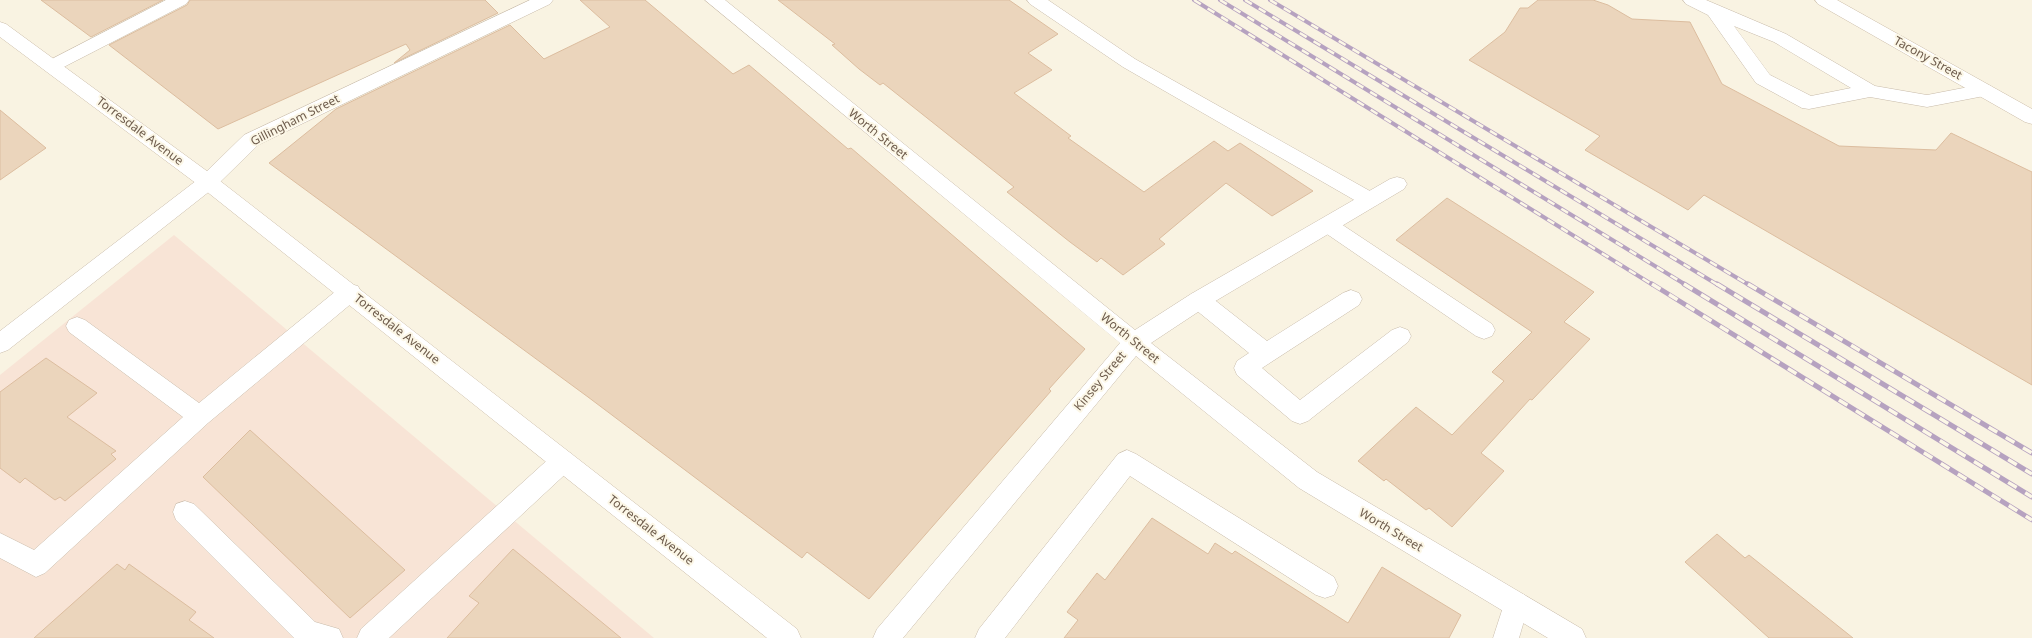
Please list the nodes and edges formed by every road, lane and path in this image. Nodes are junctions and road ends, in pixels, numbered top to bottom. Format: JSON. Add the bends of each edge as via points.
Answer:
{"nodes":[{"id":1,"x":180,"y":0,"type":"edge"},
{"id":2,"x":544,"y":0,"type":"edge"},
{"id":3,"x":714,"y":0,"type":"edge"},
{"id":4,"x":1036,"y":0,"type":"edge"},
{"id":5,"x":1692,"y":0,"type":"edge"},
{"id":6,"x":1824,"y":0,"type":"edge"},
{"id":7,"x":1714,"y":11,"type":"junction"},
{"id":8,"x":0,"y":28,"type":"edge"},
{"id":9,"x":52,"y":66,"type":"junction"},
{"id":10,"x":1984,"y":90,"type":"junction"},
{"id":11,"x":1870,"y":91,"type":"junction"},
{"id":12,"x":2032,"y":117,"type":"edge"},
{"id":13,"x":208,"y":182,"type":"junction"},
{"id":14,"x":1397,"y":184,"type":"dead end"},
{"id":15,"x":1370,"y":200,"type":"junction"},
{"id":16,"x":1328,"y":225,"type":"junction"},
{"id":17,"x":350,"y":292,"type":"junction"},
{"id":18,"x":1351,"y":299,"type":"dead end"},
{"id":19,"x":1199,"y":300,"type":"junction"},
{"id":20,"x":77,"y":326,"type":"dead end"},
{"id":21,"x":1484,"y":330,"type":"dead end"},
{"id":22,"x":1400,"y":336,"type":"dead end"},
{"id":23,"x":1134,"y":342,"type":"junction"},
{"id":24,"x":0,"y":344,"type":"edge"},
{"id":25,"x":1266,"y":354,"type":"junction"},
{"id":26,"x":200,"y":416,"type":"junction"},
{"id":27,"x":563,"y":461,"type":"junction"},
{"id":28,"x":185,"y":512,"type":"dead end"},
{"id":29,"x":0,"y":545,"type":"edge"},
{"id":30,"x":1326,"y":586,"type":"dead end"},
{"id":31,"x":1516,"y":604,"type":"junction"},
{"id":32,"x":330,"y":638,"type":"edge"},
{"id":33,"x":370,"y":638,"type":"edge"},
{"id":34,"x":788,"y":638,"type":"edge"},
{"id":35,"x":886,"y":638,"type":"edge"},
{"id":36,"x":988,"y":638,"type":"edge"},
{"id":37,"x":1506,"y":638,"type":"edge"},
{"id":38,"x":1573,"y":638,"type":"edge"}],
"edges":[{"from":1,"to":9,"type":"street"},
{"from":2,"to":13,"type":"street","name":"Gillingham Street","via":[[251,140]]},
{"from":3,"to":23,"type":"street","name":"Worth Street"},
{"from":4,"to":15,"type":"street","via":[[1129,63]]},
{"from":5,"to":7,"type":"street"},
{"from":6,"to":10,"type":"street","name":"Tacony Street"},
{"from":7,"to":11,"type":"street","via":[[1780,38]]},
{"from":7,"to":11,"type":"street","via":[[1763,78],[1809,103]]},
{"from":8,"to":9,"type":"street","name":"Torresdale Avenue"},
{"from":9,"to":13,"type":"street","name":"Torresdale Avenue"},
{"from":10,"to":11,"type":"street","via":[[1927,101]]},
{"from":10,"to":12,"type":"street","name":"Tacony Street"},
{"from":13,"to":17,"type":"street","name":"Torresdale Avenue"},
{"from":13,"to":24,"type":"street","name":"Gillingham Street"},
{"from":14,"to":15,"type":"street","name":"Kinsey Street"},
{"from":15,"to":16,"type":"street","name":"Kinsey Street"},
{"from":16,"to":19,"type":"street","name":"Kinsey Street"},
{"from":16,"to":21,"type":"street"},
{"from":17,"to":26,"type":"street"},
{"from":17,"to":27,"type":"street","name":"Torresdale Avenue"},
{"from":18,"to":25,"type":"street"},
{"from":19,"to":23,"type":"street","name":"Kinsey Street"},
{"from":19,"to":25,"type":"street"},
{"from":20,"to":26,"type":"street"},
{"from":22,"to":25,"type":"street","via":[[1300,414],[1245,368]]},
{"from":23,"to":31,"type":"street","name":"Worth Street","via":[[1308,480]]},
{"from":23,"to":35,"type":"street","name":"Kinsey Street"},
{"from":26,"to":29,"type":"street","via":[[36,566]]},
{"from":27,"to":33,"type":"street"},
{"from":27,"to":34,"type":"street","name":"Torresdale Avenue"},
{"from":28,"to":32,"type":"street","via":[[308,634]]},
{"from":30,"to":36,"type":"street","via":[[1127,461]]},
{"from":31,"to":37,"type":"street"},
{"from":31,"to":38,"type":"street","name":"Worth Street"}]}
